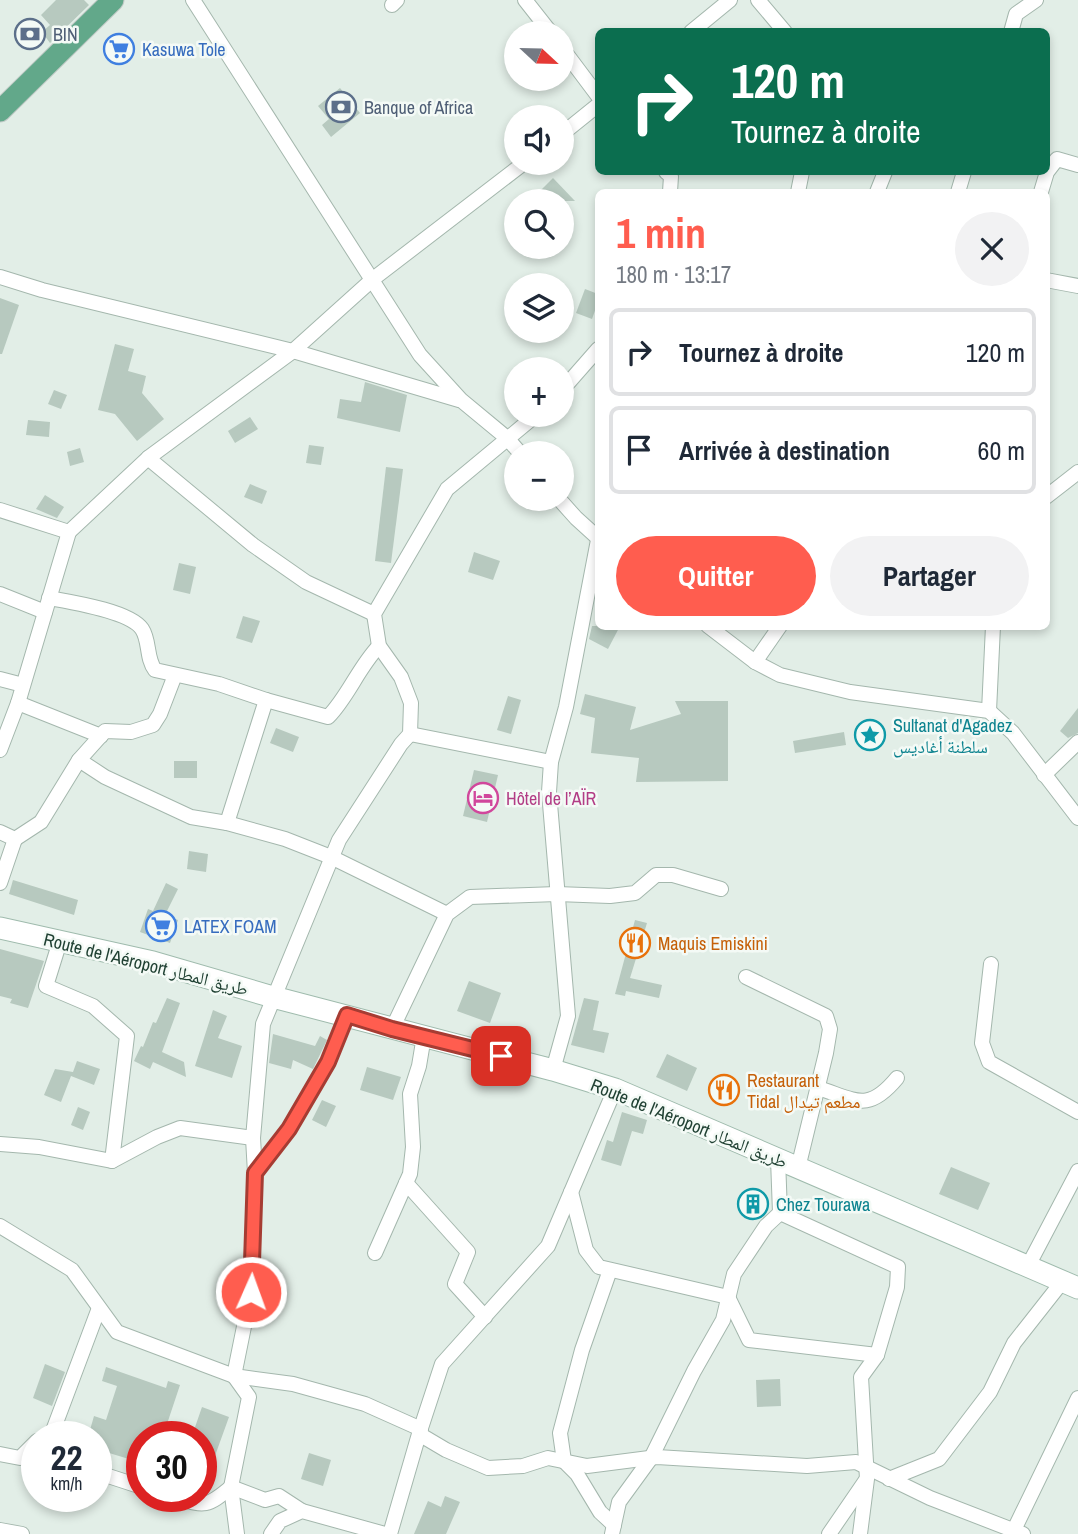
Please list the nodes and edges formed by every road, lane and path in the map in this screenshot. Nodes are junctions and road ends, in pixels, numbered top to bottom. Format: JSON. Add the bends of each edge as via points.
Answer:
{"nodes":[{"id":1,"x":113,"y":0,"type":"edge"},
{"id":2,"x":193,"y":0,"type":"edge"},
{"id":3,"x":525,"y":0,"type":"edge"},
{"id":4,"x":730,"y":0,"type":"edge"},
{"id":5,"x":758,"y":0,"type":"edge"},
{"id":6,"x":1036,"y":0,"type":"edge"},
{"id":7,"x":542,"y":21,"type":"edge"},
{"id":8,"x":696,"y":28,"type":"edge"},
{"id":9,"x":782,"y":28,"type":"edge"},
{"id":10,"x":1012,"y":28,"type":"edge"},
{"id":11,"x":574,"y":64,"type":"edge"},
{"id":12,"x":595,"y":92,"type":"edge"},
{"id":13,"x":595,"y":107,"type":"edge"},
{"id":14,"x":0,"y":111,"type":"edge"},
{"id":15,"x":574,"y":124,"type":"edge"},
{"id":16,"x":1078,"y":165,"type":"edge"},
{"id":17,"x":1050,"y":167,"type":"edge"},
{"id":18,"x":508,"y":175,"type":"edge"},
{"id":19,"x":0,"y":277,"type":"edge"},
{"id":20,"x":373,"y":279,"type":"junction"},
{"id":21,"x":1050,"y":281,"type":"edge"},
{"id":22,"x":1078,"y":286,"type":"edge"},
{"id":23,"x":293,"y":351,"type":"junction"},
{"id":24,"x":595,"y":352,"type":"edge"},
{"id":25,"x":574,"y":376,"type":"edge"},
{"id":26,"x":461,"y":400,"type":"junction"},
{"id":27,"x":521,"y":427,"type":"edge"},
{"id":28,"x":507,"y":438,"type":"junction"},
{"id":29,"x":510,"y":441,"type":"edge"},
{"id":30,"x":148,"y":458,"type":"junction"},
{"id":31,"x":1078,"y":472,"type":"edge"},
{"id":32,"x":1050,"y":493,"type":"edge"},
{"id":33,"x":0,"y":510,"type":"edge"},
{"id":34,"x":570,"y":511,"type":"edge"},
{"id":35,"x":69,"y":532,"type":"junction"},
{"id":36,"x":595,"y":536,"type":"edge"},
{"id":37,"x":595,"y":555,"type":"edge"},
{"id":38,"x":0,"y":594,"type":"edge"},
{"id":39,"x":47,"y":605,"type":"junction"},
{"id":40,"x":374,"y":614,"type":"junction"},
{"id":41,"x":713,"y":630,"type":"edge"},
{"id":42,"x":777,"y":630,"type":"edge"},
{"id":43,"x":993,"y":630,"type":"edge"},
{"id":44,"x":379,"y":646,"type":"junction"},
{"id":45,"x":755,"y":662,"type":"junction"},
{"id":46,"x":175,"y":675,"type":"junction"},
{"id":47,"x":0,"y":679,"type":"edge"},
{"id":48,"x":23,"y":685,"type":"junction"},
{"id":49,"x":265,"y":700,"type":"junction"},
{"id":50,"x":18,"y":702,"type":"junction"},
{"id":51,"x":989,"y":711,"type":"junction"},
{"id":52,"x":410,"y":734,"type":"junction"},
{"id":53,"x":101,"y":736,"type":"junction"},
{"id":54,"x":1078,"y":742,"type":"edge"},
{"id":55,"x":0,"y":750,"type":"edge"},
{"id":56,"x":79,"y":760,"type":"junction"},
{"id":57,"x":551,"y":762,"type":"junction"},
{"id":58,"x":1044,"y":775,"type":"junction"},
{"id":59,"x":1078,"y":818,"type":"edge"},
{"id":60,"x":227,"y":823,"type":"junction"},
{"id":61,"x":0,"y":832,"type":"edge"},
{"id":62,"x":15,"y":839,"type":"junction"},
{"id":63,"x":331,"y":857,"type":"junction"},
{"id":64,"x":0,"y":883,"type":"edge"},
{"id":65,"x":721,"y":889,"type":"dead end"},
{"id":66,"x":557,"y":894,"type":"junction"},
{"id":67,"x":447,"y":914,"type":"junction"},
{"id":68,"x":0,"y":928,"type":"edge"},
{"id":69,"x":60,"y":941,"type":"junction"},
{"id":70,"x":991,"y":964,"type":"dead end"},
{"id":71,"x":746,"y":977,"type":"dead end"},
{"id":72,"x":273,"y":997,"type":"junction"},
{"id":73,"x":347,"y":1015,"type":"junction"},
{"id":74,"x":392,"y":1029,"type":"junction"},
{"id":75,"x":424,"y":1036,"type":"junction"},
{"id":76,"x":553,"y":1070,"type":"junction"},
{"id":77,"x":897,"y":1077,"type":"dead end"},
{"id":78,"x":818,"y":1088,"type":"junction"},
{"id":79,"x":615,"y":1089,"type":"junction"},
{"id":80,"x":1078,"y":1112,"type":"edge"},
{"id":81,"x":253,"y":1138,"type":"junction"},
{"id":82,"x":0,"y":1144,"type":"edge"},
{"id":83,"x":778,"y":1159,"type":"junction"},
{"id":84,"x":112,"y":1161,"type":"junction"},
{"id":85,"x":798,"y":1168,"type":"junction"},
{"id":86,"x":1078,"y":1171,"type":"edge"},
{"id":87,"x":255,"y":1173,"type":"junction"},
{"id":88,"x":406,"y":1183,"type":"junction"},
{"id":89,"x":571,"y":1192,"type":"junction"},
{"id":90,"x":780,"y":1213,"type":"junction"},
{"id":91,"x":0,"y":1226,"type":"edge"},
{"id":92,"x":375,"y":1253,"type":"dead end"},
{"id":93,"x":1028,"y":1266,"type":"junction"},
{"id":94,"x":610,"y":1270,"type":"junction"},
{"id":95,"x":1070,"y":1285,"type":"edge"},
{"id":96,"x":728,"y":1297,"type":"junction"},
{"id":97,"x":99,"y":1308,"type":"junction"},
{"id":98,"x":485,"y":1317,"type":"junction"},
{"id":99,"x":877,"y":1355,"type":"junction"},
{"id":100,"x":234,"y":1376,"type":"junction"},
{"id":101,"x":1078,"y":1398,"type":"edge"},
{"id":102,"x":58,"y":1421,"type":"edge"},
{"id":103,"x":420,"y":1432,"type":"junction"},
{"id":104,"x":0,"y":1454,"type":"edge"},
{"id":105,"x":21,"y":1457,"type":"edge"},
{"id":106,"x":651,"y":1458,"type":"junction"},
{"id":107,"x":564,"y":1461,"type":"junction"},
{"id":108,"x":866,"y":1473,"type":"junction"},
{"id":109,"x":889,"y":1479,"type":"junction"},
{"id":110,"x":231,"y":1487,"type":"junction"},
{"id":111,"x":217,"y":1498,"type":"edge"},
{"id":112,"x":302,"y":1511,"type":"junction"},
{"id":113,"x":0,"y":1530,"type":"edge"},
{"id":114,"x":613,"y":1530,"type":"edge"},
{"id":115,"x":1017,"y":1533,"type":"edge"},
{"id":116,"x":22,"y":1534,"type":"edge"},
{"id":117,"x":237,"y":1534,"type":"edge"},
{"id":118,"x":271,"y":1534,"type":"edge"},
{"id":119,"x":387,"y":1534,"type":"edge"},
{"id":120,"x":829,"y":1534,"type":"edge"},
{"id":121,"x":860,"y":1534,"type":"edge"}],
"edges":[{"from":1,"to":14,"type":"main road"},
{"from":2,"to":20,"type":"street"},
{"from":3,"to":7,"type":"street"},
{"from":4,"to":8,"type":"street"},
{"from":5,"to":9,"type":"street"},
{"from":6,"to":10,"type":"street","via":[[1017,14]]},
{"from":11,"to":12,"type":"street"},
{"from":13,"to":15,"type":"street"},
{"from":16,"to":17,"type":"street","via":[[1057,159]]},
{"from":18,"to":20,"type":"street"},
{"from":19,"to":23,"type":"street"},
{"from":20,"to":23,"type":"street"},
{"from":20,"to":26,"type":"street","via":[[420,355]]},
{"from":21,"to":22,"type":"street"},
{"from":23,"to":26,"type":"street"},
{"from":23,"to":30,"type":"street"},
{"from":24,"to":25,"type":"street"},
{"from":26,"to":28,"type":"street"},
{"from":27,"to":28,"type":"street"},
{"from":28,"to":29,"type":"street"},
{"from":28,"to":40,"type":"street","via":[[447,489]]},
{"from":30,"to":35,"type":"street"},
{"from":30,"to":40,"type":"street","via":[[253,545],[306,582]]},
{"from":31,"to":32,"type":"street"},
{"from":33,"to":35,"type":"street"},
{"from":34,"to":36,"type":"street"},
{"from":35,"to":39,"type":"street"},
{"from":37,"to":57,"type":"street"},
{"from":38,"to":39,"type":"street"},
{"from":39,"to":46,"type":"street","via":[[106,610],[137,623],[144,631],[151,665]]},
{"from":39,"to":48,"type":"street"},
{"from":40,"to":44,"type":"street"},
{"from":41,"to":45,"type":"street"},
{"from":42,"to":45,"type":"street"},
{"from":43,"to":51,"type":"street"},
{"from":44,"to":49,"type":"street","via":[[328,717]]},
{"from":44,"to":52,"type":"street","via":[[401,677],[411,703]]},
{"from":45,"to":51,"type":"street","via":[[780,675],[850,692]]},
{"from":46,"to":49,"type":"street"},
{"from":46,"to":53,"type":"street","via":[[153,725],[131,732],[104,731]]},
{"from":47,"to":48,"type":"street"},
{"from":48,"to":50,"type":"street"},
{"from":49,"to":60,"type":"street"},
{"from":50,"to":53,"type":"street"},
{"from":50,"to":55,"type":"street"},
{"from":51,"to":58,"type":"street","via":[[1013,733]]},
{"from":52,"to":57,"type":"street"},
{"from":52,"to":63,"type":"street"},
{"from":53,"to":56,"type":"street"},
{"from":54,"to":58,"type":"street"},
{"from":56,"to":60,"type":"street","via":[[191,817]]},
{"from":56,"to":62,"type":"street","via":[[41,822]]},
{"from":57,"to":66,"type":"street"},
{"from":58,"to":59,"type":"street"},
{"from":60,"to":63,"type":"street"},
{"from":61,"to":62,"type":"street"},
{"from":62,"to":64,"type":"street"},
{"from":63,"to":67,"type":"street"},
{"from":63,"to":72,"type":"street"},
{"from":65,"to":66,"type":"street","via":[[656,875],[635,893]]},
{"from":66,"to":67,"type":"street","via":[[470,897]]},
{"from":66,"to":76,"type":"street","via":[[568,1016]]},
{"from":67,"to":74,"type":"street"},
{"from":68,"to":69,"type":"main road","name":"Route de l'Aéroport طريق المطار"},
{"from":69,"to":72,"type":"main road","name":"Route de l'Aéroport طريق المطار"},
{"from":69,"to":84,"type":"street","via":[[46,986],[93,1006],[127,1036]]},
{"from":70,"to":80,"type":"street","via":[[982,1043],[989,1062]]},
{"from":71,"to":78,"type":"street","via":[[826,1016],[830,1029]]},
{"from":72,"to":73,"type":"main road","name":"Route de l'Aéroport طريق المطار"},
{"from":72,"to":81,"type":"street","via":[[262,1024]]},
{"from":73,"to":74,"type":"main road","name":"Route de l'Aéroport طريق المطار"},
{"from":73,"to":87,"type":"street","via":[[328,1062],[289,1129]]},
{"from":74,"to":75,"type":"main road","name":"Route de l'Aéroport طريق المطار"},
{"from":75,"to":76,"type":"main road","name":"Route de l'Aéroport طريق المطار"},
{"from":75,"to":88,"type":"street","via":[[410,1094],[413,1147]]},
{"from":76,"to":79,"type":"main road","name":"Route de l'Aéroport طريق المطار"},
{"from":77,"to":78,"type":"street","via":[[872,1100],[859,1101]]},
{"from":78,"to":85,"type":"street"},
{"from":79,"to":83,"type":"main road","name":"Route de l'Aéroport طريق المطار"},
{"from":79,"to":89,"type":"street"},
{"from":81,"to":84,"type":"street","via":[[180,1128]]},
{"from":81,"to":87,"type":"street"},
{"from":82,"to":84,"type":"street"},
{"from":83,"to":85,"type":"main road","name":"Route de l'Aéroport طريق المطار"},
{"from":83,"to":90,"type":"street"},
{"from":85,"to":93,"type":"main road","name":"Route de l'Aéroport طريق المطار"},
{"from":86,"to":93,"type":"street"},
{"from":87,"to":100,"type":"street","via":[[251,1292]]},
{"from":88,"to":92,"type":"street"},
{"from":88,"to":98,"type":"street","via":[[468,1252],[455,1284]]},
{"from":89,"to":94,"type":"street","via":[[586,1250],[599,1267]]},
{"from":89,"to":98,"type":"street","via":[[548,1246]]},
{"from":90,"to":96,"type":"street","via":[[734,1274]]},
{"from":90,"to":99,"type":"street","via":[[898,1266],[897,1287]]},
{"from":91,"to":97,"type":"street","via":[[72,1270]]},
{"from":93,"to":95,"type":"main road","name":"Route de l'Aéroport طريق المطار"},
{"from":94,"to":96,"type":"street"},
{"from":94,"to":107,"type":"street","via":[[560,1433]]},
{"from":95,"to":109,"type":"street","via":[[1014,1343],[990,1392],[939,1459]]},
{"from":96,"to":99,"type":"street","via":[[748,1340]]},
{"from":96,"to":106,"type":"street","via":[[723,1320]]},
{"from":97,"to":100,"type":"street","via":[[117,1332]]},
{"from":97,"to":102,"type":"street"},
{"from":98,"to":103,"type":"street","via":[[442,1364]]},
{"from":99,"to":108,"type":"street","via":[[861,1377]]},
{"from":100,"to":103,"type":"street","via":[[293,1384],[365,1404]]},
{"from":100,"to":110,"type":"street","via":[[248,1397]]},
{"from":101,"to":115,"type":"street"},
{"from":103,"to":107,"type":"street","via":[[446,1450],[488,1468],[523,1466],[548,1458]]},
{"from":103,"to":119,"type":"street"},
{"from":104,"to":105,"type":"street"},
{"from":106,"to":107,"type":"street","via":[[587,1466]]},
{"from":106,"to":108,"type":"street","via":[[807,1466],[856,1462]]},
{"from":106,"to":114,"type":"street","via":[[619,1502]]},
{"from":107,"to":114,"type":"street"},
{"from":108,"to":109,"type":"street"},
{"from":108,"to":120,"type":"street"},
{"from":108,"to":121,"type":"street"},
{"from":109,"to":115,"type":"street"},
{"from":110,"to":111,"type":"street"},
{"from":110,"to":112,"type":"street","via":[[265,1500],[279,1496]]},
{"from":110,"to":117,"type":"street"},
{"from":112,"to":118,"type":"street","via":[[281,1521]]},
{"from":112,"to":119,"type":"street"},
{"from":113,"to":116,"type":"street"}]}
